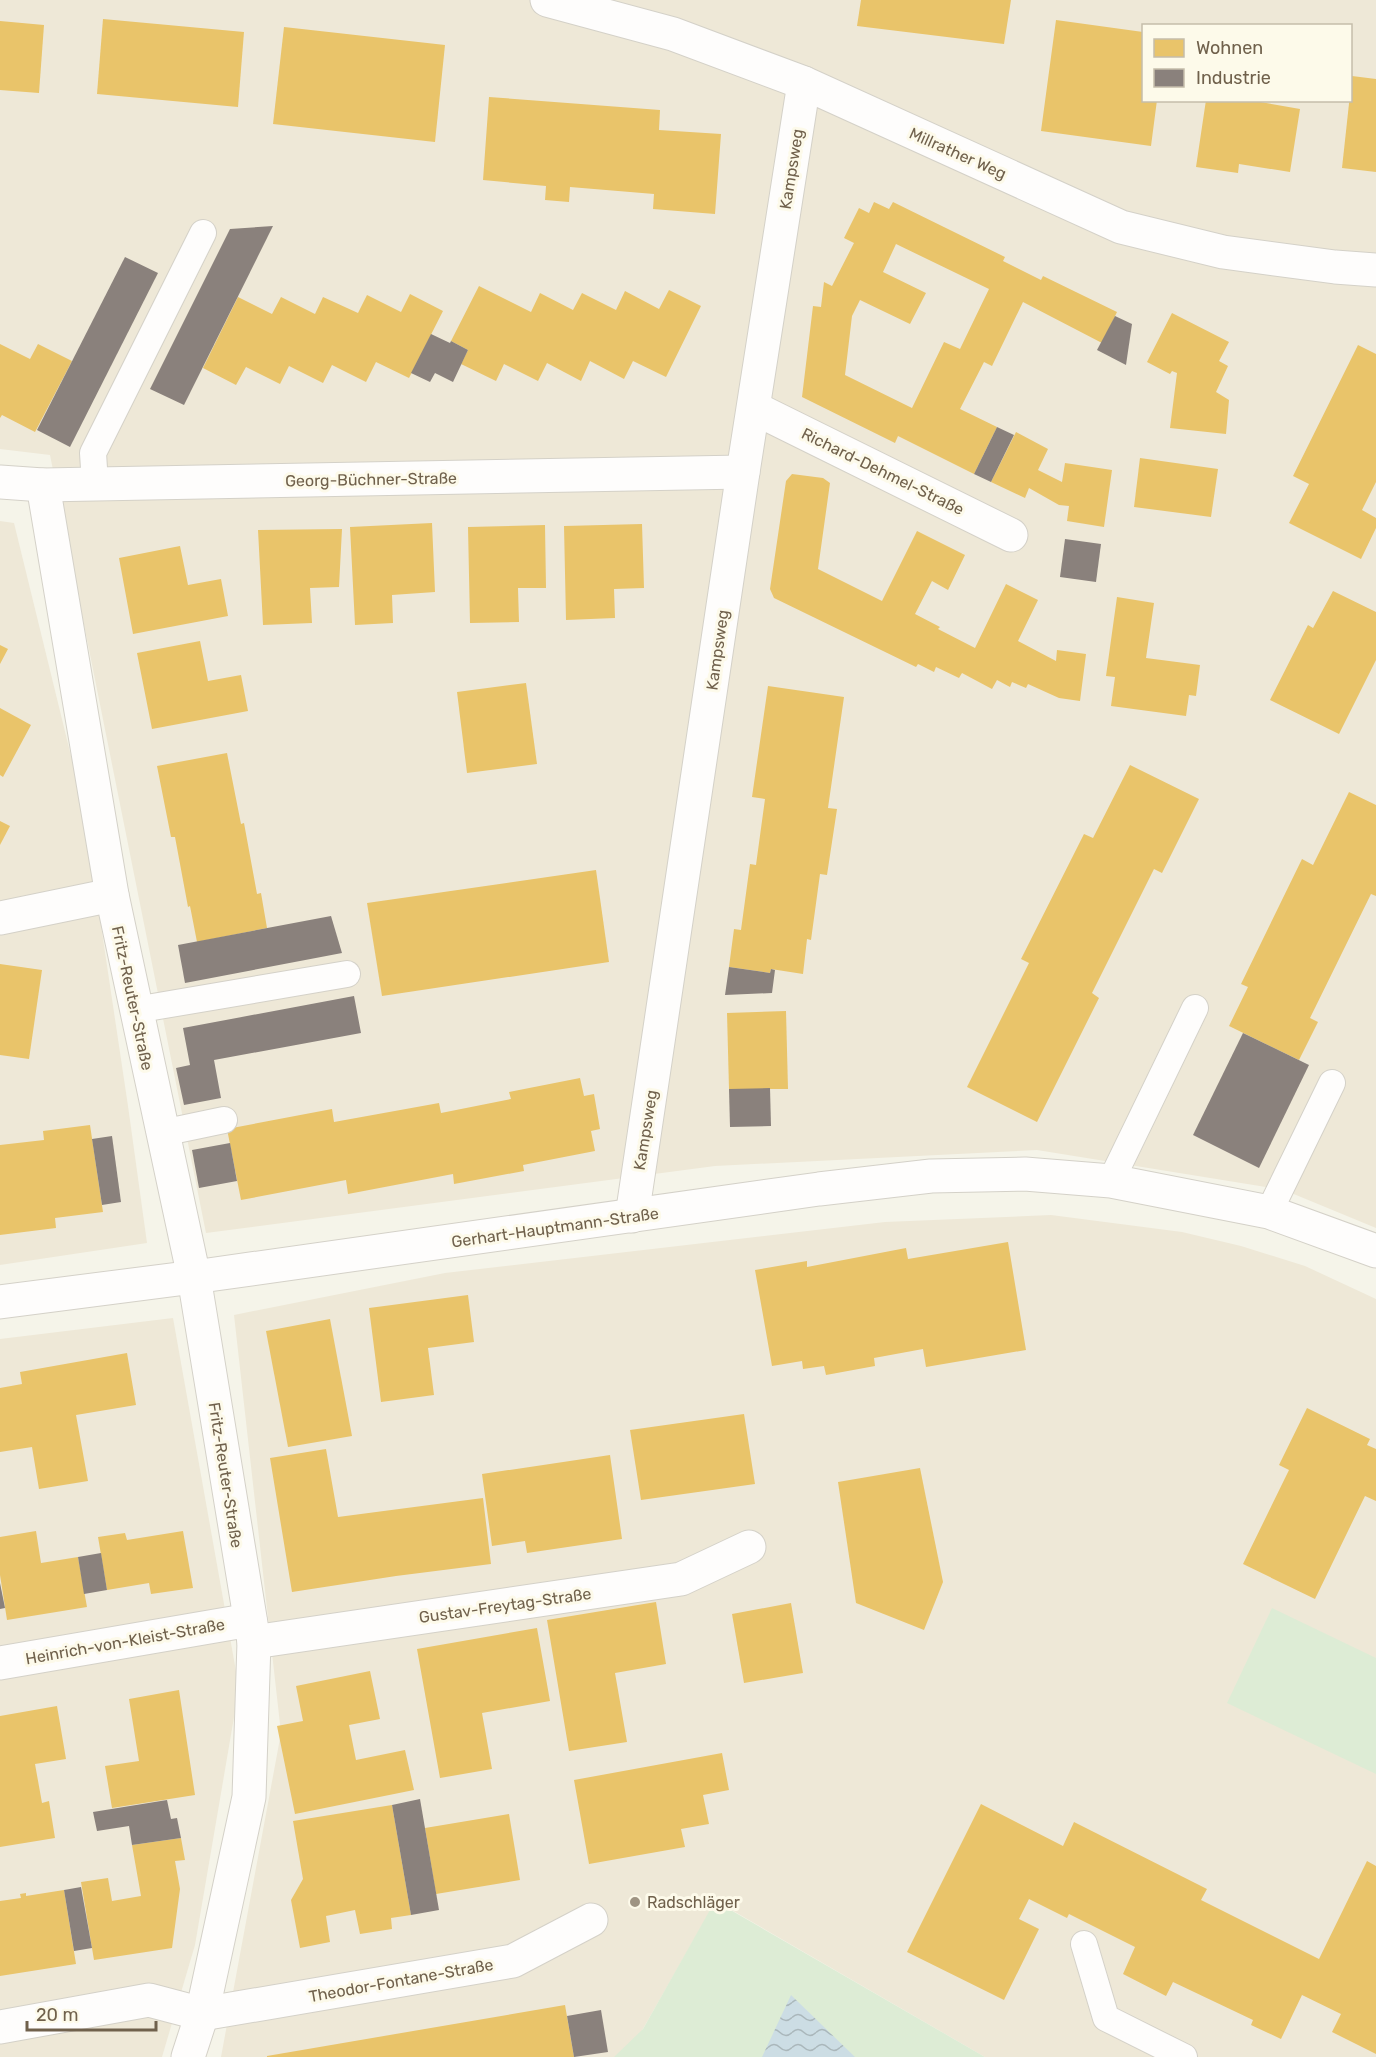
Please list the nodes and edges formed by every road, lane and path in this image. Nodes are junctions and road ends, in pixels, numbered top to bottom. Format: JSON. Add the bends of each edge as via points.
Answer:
{"nodes":[{"id":1,"x":547,"y":0,"type":"edge"},
{"id":2,"x":804,"y":83,"type":"junction"},
{"id":3,"x":203,"y":233,"type":"dead end"},
{"id":4,"x":1376,"y":270,"type":"edge"},
{"id":5,"x":754,"y":408,"type":"junction"},
{"id":6,"x":743,"y":472,"type":"junction"},
{"id":7,"x":0,"y":482,"type":"edge"},
{"id":8,"x":95,"y":484,"type":"junction"},
{"id":9,"x":43,"y":485,"type":"junction"},
{"id":10,"x":1011,"y":535,"type":"dead end"},
{"id":11,"x":111,"y":895,"type":"junction"},
{"id":12,"x":0,"y":918,"type":"edge"},
{"id":13,"x":347,"y":974,"type":"dead end"},
{"id":14,"x":1195,"y":1008,"type":"dead end"},
{"id":15,"x":135,"y":1010,"type":"junction"},
{"id":16,"x":1332,"y":1083,"type":"dead end"},
{"id":17,"x":224,"y":1120,"type":"dead end"},
{"id":18,"x":162,"y":1133,"type":"junction"},
{"id":19,"x":1111,"y":1181,"type":"junction"},
{"id":20,"x":1269,"y":1212,"type":"junction"},
{"id":21,"x":632,"y":1216,"type":"junction"},
{"id":22,"x":1376,"y":1251,"type":"edge"},
{"id":23,"x":194,"y":1277,"type":"junction"},
{"id":24,"x":0,"y":1302,"type":"edge"},
{"id":25,"x":749,"y":1547,"type":"dead end"},
{"id":26,"x":252,"y":1631,"type":"junction"},
{"id":27,"x":0,"y":1663,"type":"edge"},
{"id":28,"x":591,"y":1920,"type":"dead end"},
{"id":29,"x":1084,"y":1944,"type":"dead end"},
{"id":30,"x":202,"y":2014,"type":"junction"},
{"id":31,"x":0,"y":2027,"type":"edge"},
{"id":32,"x":188,"y":2057,"type":"edge"},
{"id":33,"x":1184,"y":2057,"type":"edge"}],
"edges":[{"from":1,"to":2,"type":"street","name":"Millrather Weg","via":[[673,34]]},
{"from":2,"to":4,"type":"street","name":"Millrather Weg","via":[[1121,227],[1223,252]]},
{"from":2,"to":5,"type":"street","name":"Kampsweg"},
{"from":3,"to":8,"type":"lane","via":[[93,453]]},
{"from":5,"to":6,"type":"street","name":"Kampsweg"},
{"from":5,"to":10,"type":"street","name":"Richard-Dehmel-Straße"},
{"from":6,"to":8,"type":"street","name":"Georg-Büchner-Straße"},
{"from":6,"to":21,"type":"street","name":"Kampsweg"},
{"from":7,"to":9,"type":"street","name":"Georg-Büchner-Straße"},
{"from":8,"to":9,"type":"street","name":"Georg-Büchner-Straße"},
{"from":9,"to":11,"type":"street","name":"Fritz-Reuter-Straße"},
{"from":11,"to":12,"type":"street"},
{"from":11,"to":15,"type":"street","name":"Fritz-Reuter-Straße"},
{"from":13,"to":15,"type":"lane"},
{"from":14,"to":19,"type":"lane"},
{"from":15,"to":18,"type":"street","name":"Fritz-Reuter-Straße"},
{"from":16,"to":20,"type":"lane"},
{"from":17,"to":18,"type":"lane"},
{"from":18,"to":23,"type":"street","name":"Fritz-Reuter-Straße"},
{"from":19,"to":20,"type":"street","name":"Gerhart-Hauptmann-Straße"},
{"from":19,"to":21,"type":"street","name":"Gerhart-Hauptmann-Straße","via":[[1025,1174],[931,1176]]},
{"from":20,"to":22,"type":"street","name":"Gerhart-Hauptmann-Straße"},
{"from":21,"to":23,"type":"street","name":"Gerhart-Hauptmann-Straße"},
{"from":23,"to":24,"type":"street","name":"Gerhart-Hauptmann-Straße"},
{"from":23,"to":26,"type":"street","name":"Fritz-Reuter-Straße"},
{"from":25,"to":26,"type":"street","name":"Gustav-Freytag-Straße","via":[[681,1579]]},
{"from":26,"to":27,"type":"street","name":"Heinrich-von-Kleist-Straße"},
{"from":26,"to":30,"type":"street","name":"Fritz-Reuter-Straße","via":[[249,1797]]},
{"from":28,"to":30,"type":"street","name":"Theodor-Fontane-Straße","via":[[513,1961]]},
{"from":29,"to":33,"type":"lane","via":[[1106,2018]]},
{"from":30,"to":31,"type":"street","via":[[149,2000]]},
{"from":30,"to":32,"type":"street","name":"Fritz-Reuter-Straße"}]}
